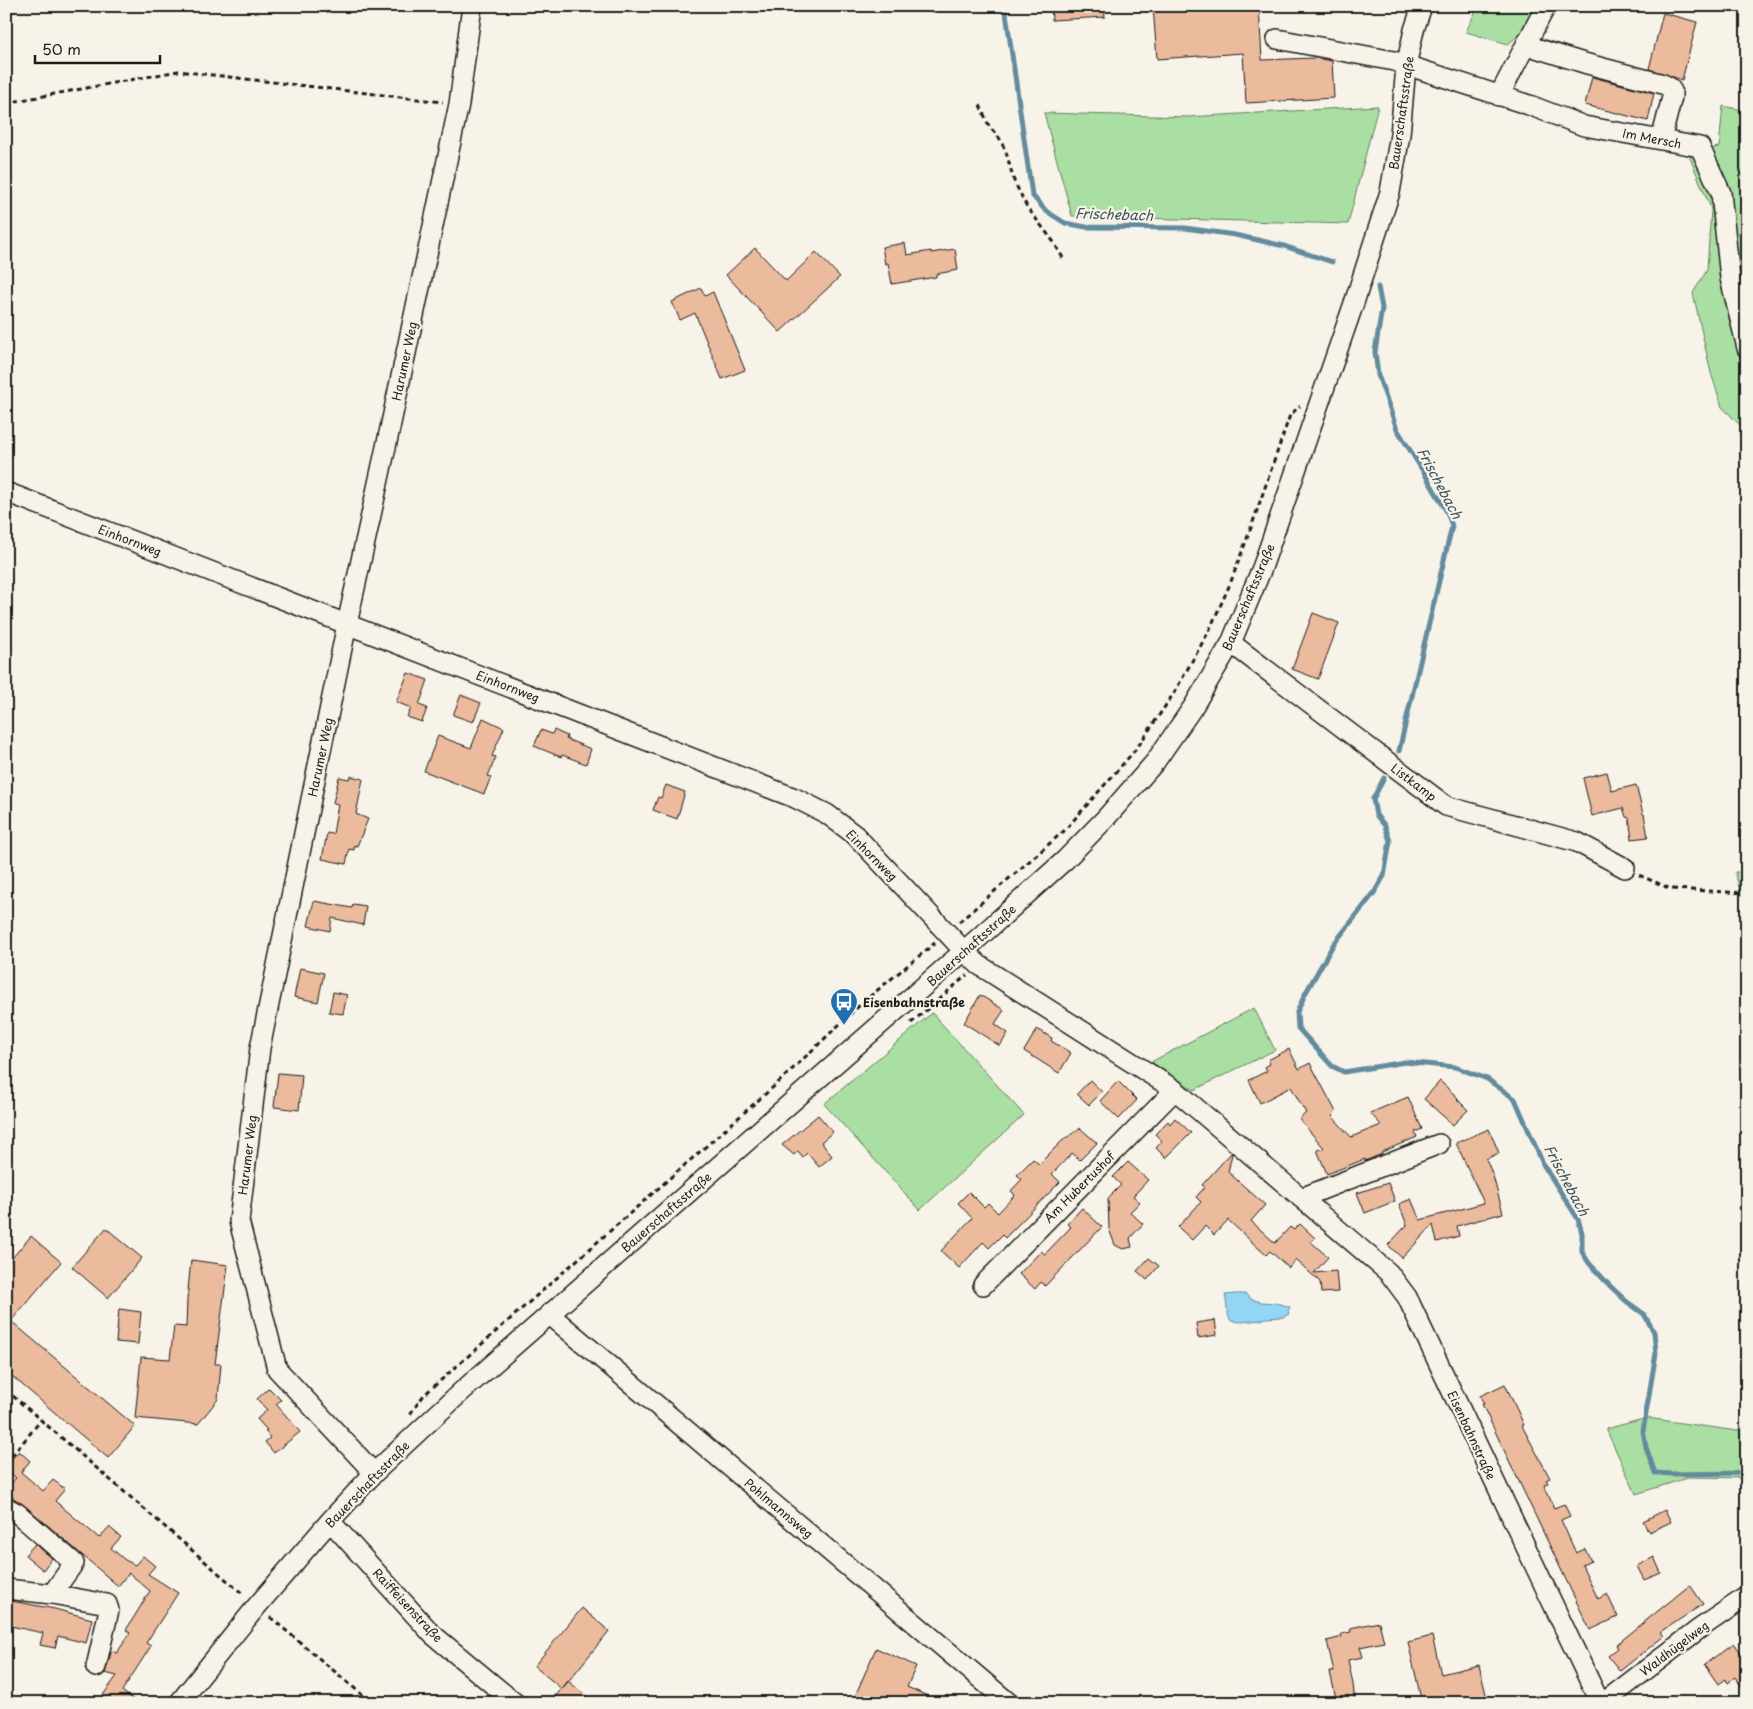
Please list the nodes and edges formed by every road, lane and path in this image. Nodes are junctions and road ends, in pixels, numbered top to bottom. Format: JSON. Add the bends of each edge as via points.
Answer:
{"nodes":[{"id":1,"x":472,"y":6,"type":"edge"},
{"id":2,"x":1422,"y":6,"type":"edge"},
{"id":3,"x":1546,"y":6,"type":"edge"},
{"id":4,"x":1277,"y":39,"type":"dead end"},
{"id":5,"x":1526,"y":45,"type":"junction"},
{"id":6,"x":1406,"y":66,"type":"junction"},
{"id":7,"x":1499,"y":96,"type":"junction"},
{"id":8,"x":6,"y":103,"type":"edge"},
{"id":9,"x":459,"y":104,"type":"junction"},
{"id":10,"x":980,"y":105,"type":"dead end"},
{"id":11,"x":1662,"y":140,"type":"junction"},
{"id":12,"x":1063,"y":258,"type":"dead end"},
{"id":13,"x":1747,"y":348,"type":"edge"},
{"id":14,"x":1301,"y":404,"type":"dead end"},
{"id":15,"x":6,"y":492,"type":"edge"},
{"id":16,"x":347,"y":624,"type":"junction"},
{"id":17,"x":1231,"y":643,"type":"junction"},
{"id":18,"x":1625,"y":868,"type":"joint"},
{"id":19,"x":1747,"y":893,"type":"edge"},
{"id":20,"x":947,"y":932,"type":"junction"},
{"id":21,"x":964,"y":952,"type":"junction"},
{"id":22,"x":1175,"y":1090,"type":"junction"},
{"id":23,"x":1439,"y":1144,"type":"dead end"},
{"id":24,"x":1301,"y":1198,"type":"junction"},
{"id":25,"x":983,"y":1285,"type":"dead end"},
{"id":26,"x":550,"y":1314,"type":"junction"},
{"id":27,"x":6,"y":1390,"type":"edge"},
{"id":28,"x":409,"y":1415,"type":"dead end"},
{"id":29,"x":42,"y":1419,"type":"junction"},
{"id":30,"x":6,"y":1462,"type":"edge"},
{"id":31,"x":374,"y":1473,"type":"junction"},
{"id":32,"x":6,"y":1507,"type":"edge"},
{"id":33,"x":330,"y":1521,"type":"junction"},
{"id":34,"x":6,"y":1589,"type":"edge"},
{"id":35,"x":52,"y":1594,"type":"junction"},
{"id":36,"x":1747,"y":1596,"type":"edge"},
{"id":37,"x":257,"y":1606,"type":"junction"},
{"id":38,"x":96,"y":1667,"type":"dead end"},
{"id":39,"x":178,"y":1703,"type":"edge"},
{"id":40,"x":372,"y":1703,"type":"edge"},
{"id":41,"x":515,"y":1703,"type":"edge"},
{"id":42,"x":1009,"y":1703,"type":"edge"},
{"id":43,"x":1602,"y":1703,"type":"edge"}],
"edges":[{"from":1,"to":9,"type":"street","name":"Harumer Weg"},
{"from":2,"to":6,"type":"street","name":"Bauerschaftsstraße"},
{"from":3,"to":5,"type":"street"},
{"from":4,"to":6,"type":"street","name":"Im Mersch"},
{"from":5,"to":7,"type":"street"},
{"from":5,"to":11,"type":"street","via":[[1668,86],[1672,97]]},
{"from":6,"to":7,"type":"street","name":"Im Mersch"},
{"from":6,"to":17,"type":"street","name":"Bauerschaftsstraße","via":[[1400,135],[1390,192],[1266,559]]},
{"from":7,"to":11,"type":"street","name":"Im Mersch","via":[[1584,126]]},
{"from":8,"to":9,"type":"path","via":[[178,71]]},
{"from":9,"to":16,"type":"street","name":"Harumer Weg"},
{"from":10,"to":12,"type":"path","via":[[1006,152],[1014,181],[1027,207]]},
{"from":11,"to":13,"type":"street","name":"Im Mersch","via":[[1700,148],[1721,193],[1730,278]]},
{"from":14,"to":20,"type":"path","via":[[1290,415],[1252,525],[1210,631],[1174,693],[1137,748],[1064,831]]},
{"from":15,"to":16,"type":"street","name":"Einhornweg"},
{"from":16,"to":20,"type":"street","name":"Einhornweg","via":[[811,806],[855,835]]},
{"from":16,"to":31,"type":"street","name":"Harumer Weg","via":[[260,1048],[240,1221],[277,1368]]},
{"from":17,"to":18,"type":"street","name":"Listkamp","via":[[1446,806],[1577,842]]},
{"from":17,"to":21,"type":"street","name":"Bauerschaftsstraße","via":[[1155,762],[1112,812],[1065,860]]},
{"from":18,"to":19,"type":"path","via":[[1672,889]]},
{"from":20,"to":21,"type":"street","name":"Einhornweg"},
{"from":20,"to":28,"type":"path","via":[[863,1002],[780,1081],[424,1395]]},
{"from":21,"to":22,"type":"street","name":"Eisenbahnstraße","via":[[979,965]]},
{"from":21,"to":26,"type":"street","name":"Bauerschaftsstraße"},
{"from":22,"to":24,"type":"street","name":"Eisenbahnstraße"},
{"from":22,"to":25,"type":"street","name":"Am Hubertushof"},
{"from":23,"to":24,"type":"street"},
{"from":24,"to":43,"type":"street","name":"Eisenbahnstraße","via":[[1389,1273],[1407,1298]]},
{"from":26,"to":31,"type":"street","name":"Bauerschaftsstraße"},
{"from":26,"to":42,"type":"street","name":"Pohlmannsweg"},
{"from":27,"to":29,"type":"path"},
{"from":29,"to":30,"type":"path"},
{"from":29,"to":37,"type":"path"},
{"from":31,"to":33,"type":"street","name":"Bauerschaftsstraße"},
{"from":32,"to":35,"type":"street","via":[[74,1563]]},
{"from":33,"to":37,"type":"street","name":"Bauerschaftsstraße"},
{"from":33,"to":41,"type":"street","name":"Raiffeisenstraße","via":[[432,1634]]},
{"from":34,"to":35,"type":"street"},
{"from":35,"to":38,"type":"street","via":[[106,1604],[109,1610]]},
{"from":36,"to":43,"type":"street","name":"Waldhügelweg","via":[[1699,1628]]},
{"from":37,"to":39,"type":"street","name":"Bauerschaftsstraße"},
{"from":37,"to":40,"type":"path"}]}
